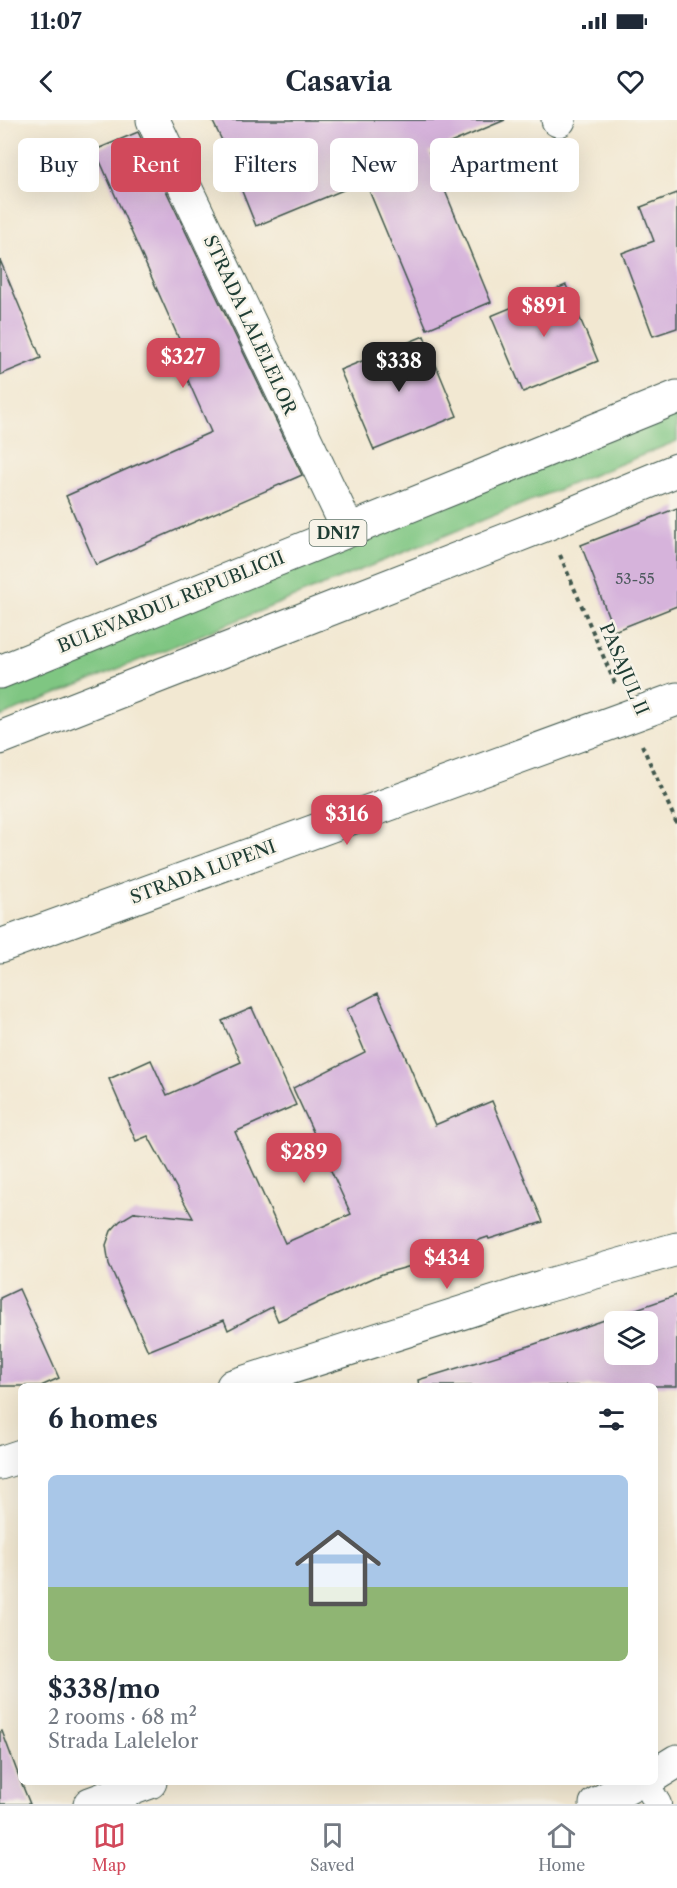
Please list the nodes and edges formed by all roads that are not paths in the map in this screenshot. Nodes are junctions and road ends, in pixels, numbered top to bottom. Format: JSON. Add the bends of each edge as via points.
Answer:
{"nodes":[{"id":1,"x":153,"y":120,"type":"edge"},
{"id":2,"x":677,"y":397,"type":"edge"},
{"id":3,"x":677,"y":470,"type":"edge"},
{"id":4,"x":348,"y":529,"type":"junction"},
{"id":5,"x":0,"y":672,"type":"edge"},
{"id":6,"x":677,"y":699,"type":"edge"},
{"id":7,"x":0,"y":738,"type":"edge"},
{"id":8,"x":0,"y":946,"type":"edge"},
{"id":9,"x":677,"y":1249,"type":"edge"},
{"id":10,"x":242,"y":1383,"type":"edge"},
{"id":11,"x":18,"y":1457,"type":"edge"},
{"id":12,"x":0,"y":1463,"type":"edge"},
{"id":13,"x":142,"y":1785,"type":"edge"},
{"id":14,"x":639,"y":1785,"type":"edge"},
{"id":15,"x":90,"y":1804,"type":"edge"},
{"id":16,"x":596,"y":1804,"type":"edge"}],
"edges":[{"from":1,"to":4,"type":"street","name":"STRADA LALELELOR"},
{"from":2,"to":4,"type":"street","name":"BULEVARDUL REPUBLICII","number":"DN17"},
{"from":3,"to":7,"type":"street"},
{"from":4,"to":5,"type":"street","name":"BULEVARDUL REPUBLICII","number":"DN17"},
{"from":6,"to":8,"type":"street","name":"STRADA LUPENI"},
{"from":9,"to":10,"type":"street","via":[[542,1287]]},
{"from":11,"to":12,"type":"street"},
{"from":13,"to":15,"type":"street"},
{"from":14,"to":16,"type":"street"}]}
